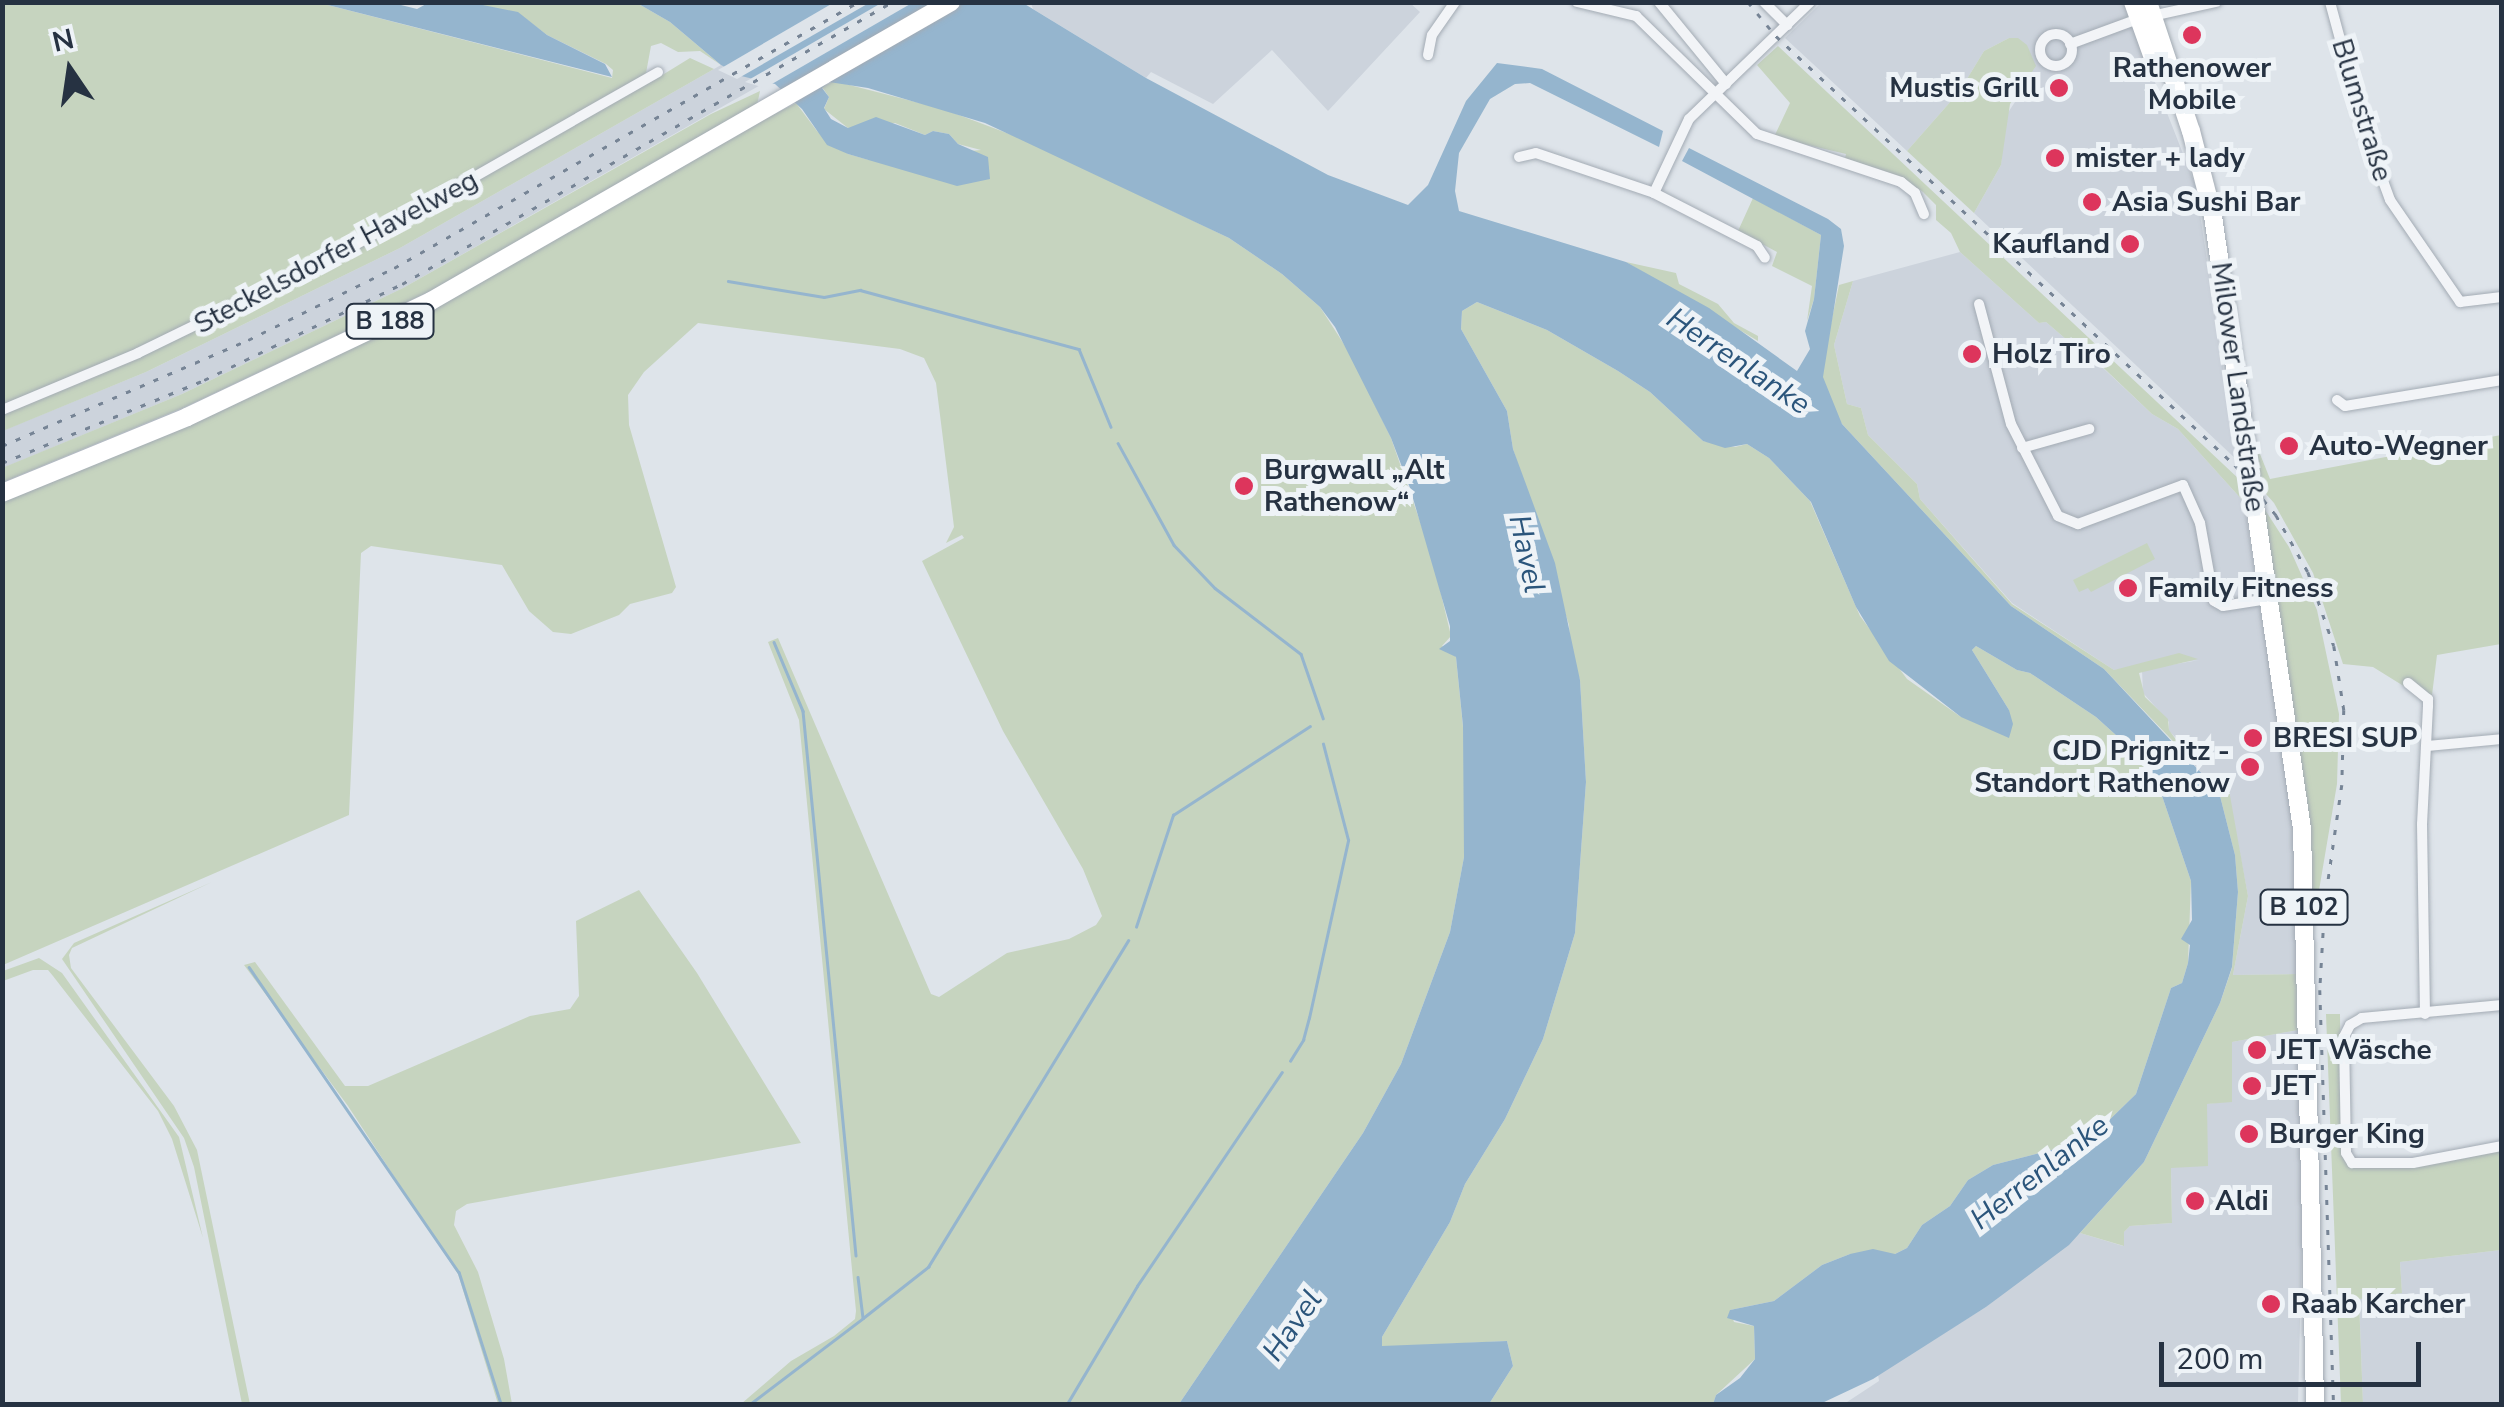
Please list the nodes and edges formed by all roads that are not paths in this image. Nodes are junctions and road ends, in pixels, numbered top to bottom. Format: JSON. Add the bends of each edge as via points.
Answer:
{"nodes":[{"id":1,"x":951,"y":2,"type":"edge"},
{"id":2,"x":1455,"y":2,"type":"edge"},
{"id":3,"x":1577,"y":2,"type":"edge"},
{"id":4,"x":1659,"y":2,"type":"edge"},
{"id":5,"x":1764,"y":2,"type":"edge"},
{"id":6,"x":1810,"y":2,"type":"edge"},
{"id":7,"x":2216,"y":2,"type":"edge"},
{"id":8,"x":2330,"y":2,"type":"edge"},
{"id":9,"x":2143,"y":10,"type":"edge"},
{"id":10,"x":1788,"y":25,"type":"junction"},
{"id":11,"x":2070,"y":44,"type":"dead end"},
{"id":12,"x":1428,"y":55,"type":"dead end"},
{"id":13,"x":658,"y":72,"type":"dead end"},
{"id":14,"x":1726,"y":84,"type":"junction"},
{"id":15,"x":1716,"y":93,"type":"junction"},
{"id":16,"x":1520,"y":157,"type":"dead end"},
{"id":17,"x":1654,"y":193,"type":"junction"},
{"id":18,"x":1924,"y":214,"type":"dead end"},
{"id":19,"x":1766,"y":258,"type":"dead end"},
{"id":20,"x":2502,"y":297,"type":"edge"},
{"id":21,"x":1979,"y":304,"type":"dead end"},
{"id":22,"x":2502,"y":380,"type":"edge"},
{"id":23,"x":2337,"y":400,"type":"dead end"},
{"id":24,"x":2,"y":410,"type":"edge"},
{"id":25,"x":2089,"y":429,"type":"dead end"},
{"id":26,"x":2022,"y":448,"type":"junction"},
{"id":27,"x":2,"y":493,"type":"edge"},
{"id":28,"x":2269,"y":599,"type":"junction"},
{"id":29,"x":2408,"y":682,"type":"dead end"},
{"id":30,"x":2502,"y":738,"type":"edge"},
{"id":31,"x":2426,"y":746,"type":"junction"},
{"id":32,"x":2502,"y":1005,"type":"edge"},
{"id":33,"x":2425,"y":1014,"type":"junction"},
{"id":34,"x":2502,"y":1146,"type":"edge"},
{"id":35,"x":2313,"y":1400,"type":"edge"}],
"edges":[{"from":1,"to":27,"type":"main road","number":"B 188","via":[[374,330]]},
{"from":2,"to":12,"type":"street","via":[[1432,35]]},
{"from":3,"to":15,"type":"street","via":[[1636,16]]},
{"from":4,"to":14,"type":"street"},
{"from":5,"to":10,"type":"street"},
{"from":6,"to":10,"type":"street"},
{"from":7,"to":9,"type":"street"},
{"from":8,"to":20,"type":"street","name":"Blumstraße","via":[[2390,200],[2460,302]]},
{"from":9,"to":11,"type":"street"},
{"from":9,"to":28,"type":"main road","name":"Milower Landstraße","number":"B 102","via":[[2202,175]]},
{"from":10,"to":14,"type":"street"},
{"from":13,"to":24,"type":"street","name":"Steckelsdorfer Havelweg","via":[[311,269]]},
{"from":14,"to":15,"type":"street"},
{"from":15,"to":17,"type":"street","via":[[1683,128]]},
{"from":15,"to":18,"type":"street","via":[[1767,139],[1901,182]]},
{"from":16,"to":17,"type":"street","via":[[1536,153]]},
{"from":17,"to":19,"type":"street","via":[[1756,246]]},
{"from":21,"to":26,"type":"street","name":"Milower Landstraße"},
{"from":22,"to":23,"type":"street","via":[[2346,406]]},
{"from":25,"to":26,"type":"street"},
{"from":26,"to":28,"type":"street","name":"Milower Landstraße","via":[[2058,516],[2078,524],[2182,485],[2200,523],[2214,600],[2223,606]]},
{"from":28,"to":35,"type":"main road","name":"Milower Landstraße","number":"B 102","via":[[2302,829]]},
{"from":29,"to":31,"type":"street","via":[[2428,699]]},
{"from":30,"to":31,"type":"street"},
{"from":31,"to":33,"type":"street"},
{"from":32,"to":33,"type":"street"},
{"from":33,"to":34,"type":"street","via":[[2362,1018],[2350,1025],[2344,1037],[2348,1159],[2360,1165],[2414,1163]]}]}
